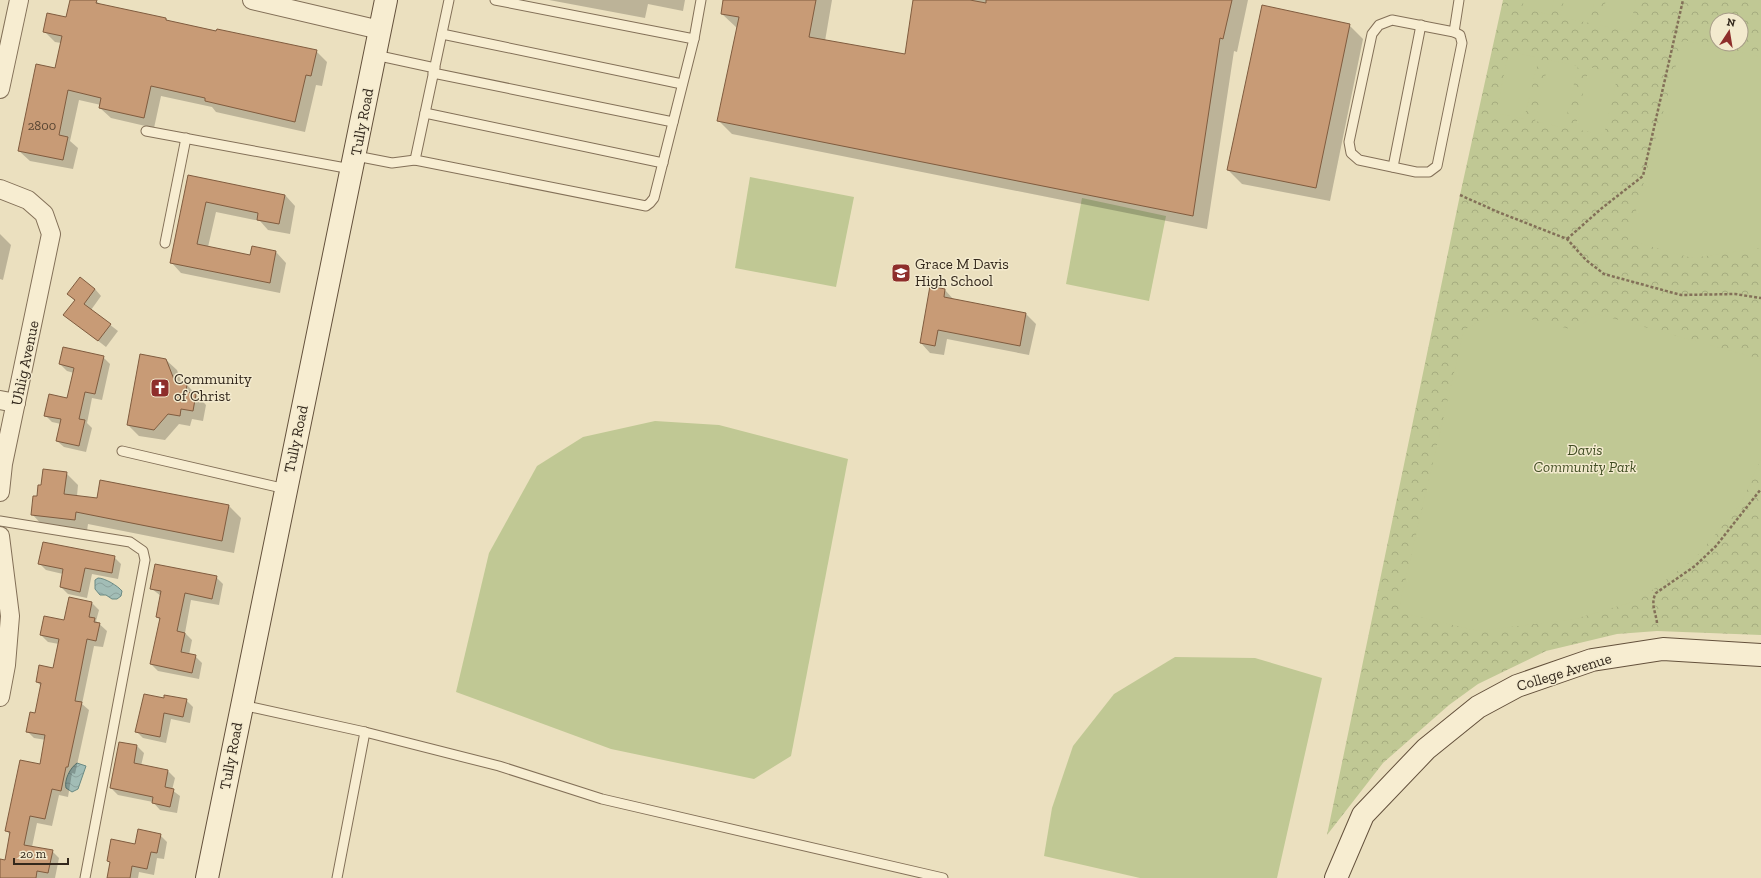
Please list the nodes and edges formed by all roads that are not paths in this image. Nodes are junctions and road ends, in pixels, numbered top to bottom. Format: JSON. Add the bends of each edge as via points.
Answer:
{"nodes":[{"id":1,"x":19,"y":0,"type":"edge"},
{"id":2,"x":252,"y":0,"type":"edge"},
{"id":3,"x":386,"y":0,"type":"edge"},
{"id":4,"x":449,"y":0,"type":"edge"},
{"id":5,"x":495,"y":0,"type":"edge"},
{"id":6,"x":701,"y":0,"type":"edge"},
{"id":7,"x":1459,"y":0,"type":"edge"},
{"id":8,"x":1421,"y":25,"type":"junction"},
{"id":9,"x":380,"y":30,"type":"junction"},
{"id":10,"x":1454,"y":32,"type":"junction"},
{"id":11,"x":442,"y":34,"type":"junction"},
{"id":12,"x":694,"y":39,"type":"junction"},
{"id":13,"x":375,"y":56,"type":"junction"},
{"id":14,"x":434,"y":71,"type":"junction"},
{"id":15,"x":682,"y":84,"type":"junction"},
{"id":16,"x":0,"y":89,"type":"edge"},
{"id":17,"x":425,"y":114,"type":"junction"},
{"id":18,"x":673,"y":122,"type":"junction"},
{"id":19,"x":146,"y":131,"type":"dead end"},
{"id":20,"x":186,"y":138,"type":"junction"},
{"id":21,"x":415,"y":160,"type":"junction"},
{"id":22,"x":354,"y":162,"type":"junction"},
{"id":23,"x":662,"y":163,"type":"junction"},
{"id":24,"x":1393,"y":167,"type":"junction"},
{"id":25,"x":0,"y":189,"type":"edge"},
{"id":26,"x":165,"y":243,"type":"dead end"},
{"id":27,"x":8,"y":402,"type":"edge"},
{"id":28,"x":122,"y":451,"type":"dead end"},
{"id":29,"x":286,"y":489,"type":"junction"},
{"id":30,"x":0,"y":492,"type":"edge"},
{"id":31,"x":0,"y":521,"type":"edge"},
{"id":32,"x":0,"y":536,"type":"edge"},
{"id":33,"x":4,"y":643,"type":"edge"},
{"id":34,"x":1761,"y":655,"type":"edge"},
{"id":35,"x":0,"y":697,"type":"edge"},
{"id":36,"x":242,"y":705,"type":"junction"},
{"id":37,"x":365,"y":732,"type":"junction"},
{"id":38,"x":85,"y":878,"type":"edge"},
{"id":39,"x":207,"y":878,"type":"edge"},
{"id":40,"x":337,"y":878,"type":"edge"},
{"id":41,"x":943,"y":878,"type":"edge"},
{"id":42,"x":1336,"y":878,"type":"edge"}],
"edges":[{"from":1,"to":16,"type":"street"},
{"from":2,"to":9,"type":"street"},
{"from":3,"to":9,"type":"main road","name":"Tully Road"},
{"from":4,"to":11,"type":"lane"},
{"from":5,"to":12,"type":"lane"},
{"from":6,"to":12,"type":"lane"},
{"from":7,"to":10,"type":"lane"},
{"from":8,"to":10,"type":"lane"},
{"from":8,"to":24,"type":"lane"},
{"from":8,"to":24,"type":"lane","via":[[1392,20],[1379,25],[1372,34],[1349,142],[1351,153],[1359,160]]},
{"from":9,"to":13,"type":"main road","name":"Tully Road"},
{"from":10,"to":24,"type":"lane","via":[[1460,35],[1462,43],[1437,166],[1428,172]]},
{"from":11,"to":14,"type":"lane"},
{"from":11,"to":15,"type":"lane"},
{"from":12,"to":15,"type":"lane"},
{"from":13,"to":14,"type":"lane"},
{"from":13,"to":22,"type":"main road","name":"Tully Road"},
{"from":14,"to":17,"type":"lane"},
{"from":14,"to":18,"type":"lane"},
{"from":15,"to":18,"type":"lane"},
{"from":17,"to":21,"type":"lane"},
{"from":17,"to":23,"type":"lane"},
{"from":18,"to":23,"type":"lane"},
{"from":19,"to":20,"type":"lane"},
{"from":20,"to":22,"type":"lane"},
{"from":20,"to":26,"type":"lane"},
{"from":21,"to":22,"type":"lane","via":[[392,163]]},
{"from":21,"to":23,"type":"lane","via":[[646,206],[654,198]]},
{"from":22,"to":29,"type":"main road","name":"Tully Road"},
{"from":25,"to":27,"type":"street","name":"Uhlig Avenue","via":[[28,200],[44,214],[51,234]]},
{"from":27,"to":30,"type":"street","name":"Uhlig Avenue"},
{"from":28,"to":29,"type":"lane"},
{"from":29,"to":36,"type":"main road","name":"Tully Road"},
{"from":31,"to":38,"type":"lane","via":[[130,542],[143,551],[145,560]]},
{"from":32,"to":33,"type":"street","via":[[10,616]]},
{"from":33,"to":35,"type":"street"},
{"from":34,"to":42,"type":"main road","name":"College Avenue","via":[[1663,649],[1592,660],[1517,686],[1478,707],[1426,749],[1363,815]]},
{"from":36,"to":37,"type":"lane"},
{"from":36,"to":39,"type":"main road","name":"Tully Road"},
{"from":37,"to":40,"type":"lane"},
{"from":37,"to":41,"type":"lane","via":[[499,766],[602,799]]}]}
